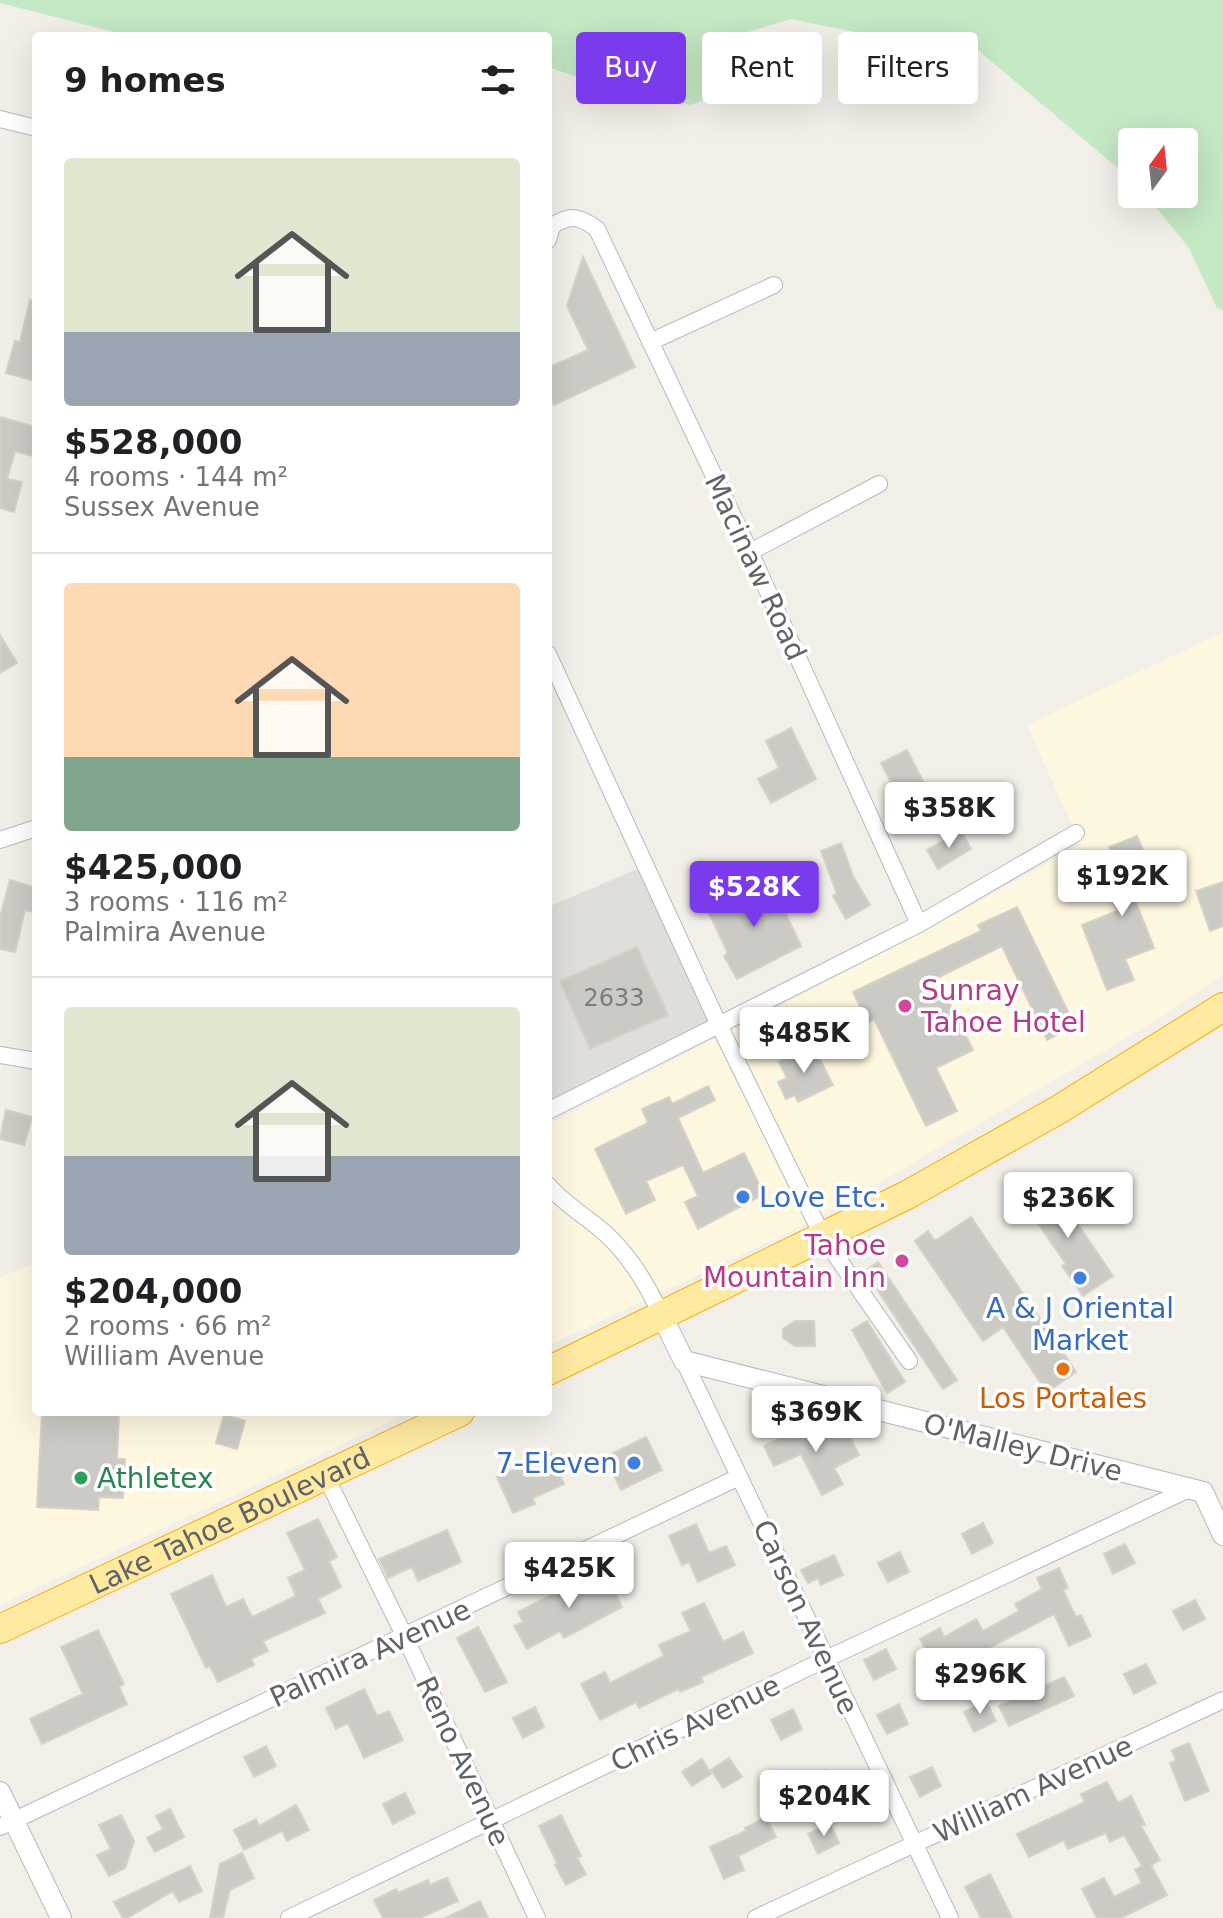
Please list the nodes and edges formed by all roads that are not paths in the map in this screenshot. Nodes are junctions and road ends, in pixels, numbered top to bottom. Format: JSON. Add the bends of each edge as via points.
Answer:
{"nodes":[{"id":1,"x":0,"y":119,"type":"edge"},
{"id":2,"x":32,"y":127,"type":"edge"},
{"id":3,"x":552,"y":226,"type":"edge"},
{"id":4,"x":774,"y":285,"type":"dead end"},
{"id":5,"x":650,"y":342,"type":"junction"},
{"id":6,"x":879,"y":484,"type":"dead end"},
{"id":7,"x":750,"y":552,"type":"junction"},
{"id":8,"x":552,"y":663,"type":"edge"},
{"id":9,"x":32,"y":829,"type":"edge"},
{"id":10,"x":1076,"y":833,"type":"dead end"},
{"id":11,"x":0,"y":840,"type":"edge"},
{"id":12,"x":919,"y":924,"type":"junction"},
{"id":13,"x":1223,"y":1007,"type":"edge"},
{"id":14,"x":719,"y":1025,"type":"junction"},
{"id":15,"x":0,"y":1055,"type":"edge"},
{"id":16,"x":32,"y":1060,"type":"edge"},
{"id":17,"x":552,"y":1109,"type":"edge"},
{"id":18,"x":552,"y":1188,"type":"edge"},
{"id":19,"x":823,"y":1237,"type":"junction"},
{"id":20,"x":662,"y":1316,"type":"junction"},
{"id":21,"x":684,"y":1361,"type":"junction"},
{"id":22,"x":909,"y":1361,"type":"dead end"},
{"id":23,"x":552,"y":1369,"type":"edge"},
{"id":24,"x":451,"y":1416,"type":"edge"},
{"id":25,"x":325,"y":1475,"type":"junction"},
{"id":26,"x":739,"y":1477,"type":"junction"},
{"id":27,"x":1196,"y":1491,"type":"junction"},
{"id":28,"x":1223,"y":1498,"type":"edge"},
{"id":29,"x":1223,"y":1535,"type":"edge"},
{"id":30,"x":0,"y":1629,"type":"edge"},
{"id":31,"x":405,"y":1637,"type":"junction"},
{"id":32,"x":826,"y":1659,"type":"junction"},
{"id":33,"x":1223,"y":1700,"type":"edge"},
{"id":34,"x":0,"y":1792,"type":"edge"},
{"id":35,"x":492,"y":1822,"type":"junction"},
{"id":36,"x":7,"y":1824,"type":"edge"},
{"id":37,"x":915,"y":1844,"type":"junction"},
{"id":38,"x":61,"y":1918,"type":"edge"},
{"id":39,"x":289,"y":1918,"type":"edge"},
{"id":40,"x":537,"y":1918,"type":"edge"},
{"id":41,"x":756,"y":1918,"type":"edge"},
{"id":42,"x":950,"y":1918,"type":"edge"}],
"edges":[{"from":1,"to":2,"type":"street"},
{"from":3,"to":5,"type":"street","name":"Macinaw Road","via":[[565,218],[582,219],[597,229]]},
{"from":4,"to":5,"type":"street"},
{"from":5,"to":7,"type":"street","name":"Macinaw Road"},
{"from":6,"to":7,"type":"street"},
{"from":7,"to":12,"type":"street","name":"Macinaw Road"},
{"from":8,"to":14,"type":"street"},
{"from":9,"to":11,"type":"street"},
{"from":10,"to":12,"type":"street"},
{"from":12,"to":14,"type":"street"},
{"from":13,"to":19,"type":"highway","via":[[974,1158]]},
{"from":14,"to":17,"type":"street"},
{"from":14,"to":19,"type":"street"},
{"from":15,"to":16,"type":"street"},
{"from":18,"to":20,"type":"street","via":[[627,1258]]},
{"from":19,"to":20,"type":"highway"},
{"from":19,"to":22,"type":"street"},
{"from":20,"to":21,"type":"street","name":"Carson Avenue"},
{"from":20,"to":23,"type":"highway"},
{"from":21,"to":26,"type":"street","name":"Carson Avenue"},
{"from":21,"to":27,"type":"street","name":"O'Malley Drive"},
{"from":24,"to":25,"type":"highway","name":"Lake Tahoe Boulevard"},
{"from":25,"to":30,"type":"highway","name":"Lake Tahoe Boulevard"},
{"from":25,"to":31,"type":"street","name":"Reno Avenue"},
{"from":26,"to":31,"type":"street","name":"Palmira Avenue"},
{"from":26,"to":32,"type":"street","name":"Carson Avenue"},
{"from":27,"to":28,"type":"street","name":"O'Malley Drive"},
{"from":27,"to":29,"type":"street"},
{"from":27,"to":32,"type":"street","name":"Chris Avenue"},
{"from":31,"to":35,"type":"street","name":"Reno Avenue"},
{"from":31,"to":36,"type":"street","name":"Palmira Avenue"},
{"from":32,"to":35,"type":"street","name":"Chris Avenue"},
{"from":32,"to":37,"type":"street","name":"Carson Avenue"},
{"from":33,"to":37,"type":"street","name":"William Avenue"},
{"from":34,"to":36,"type":"street"},
{"from":35,"to":39,"type":"street","name":"Chris Avenue"},
{"from":35,"to":40,"type":"street","name":"Reno Avenue"},
{"from":36,"to":38,"type":"street"},
{"from":37,"to":41,"type":"street","name":"William Avenue"},
{"from":37,"to":42,"type":"street","name":"Carson Avenue"}]}
